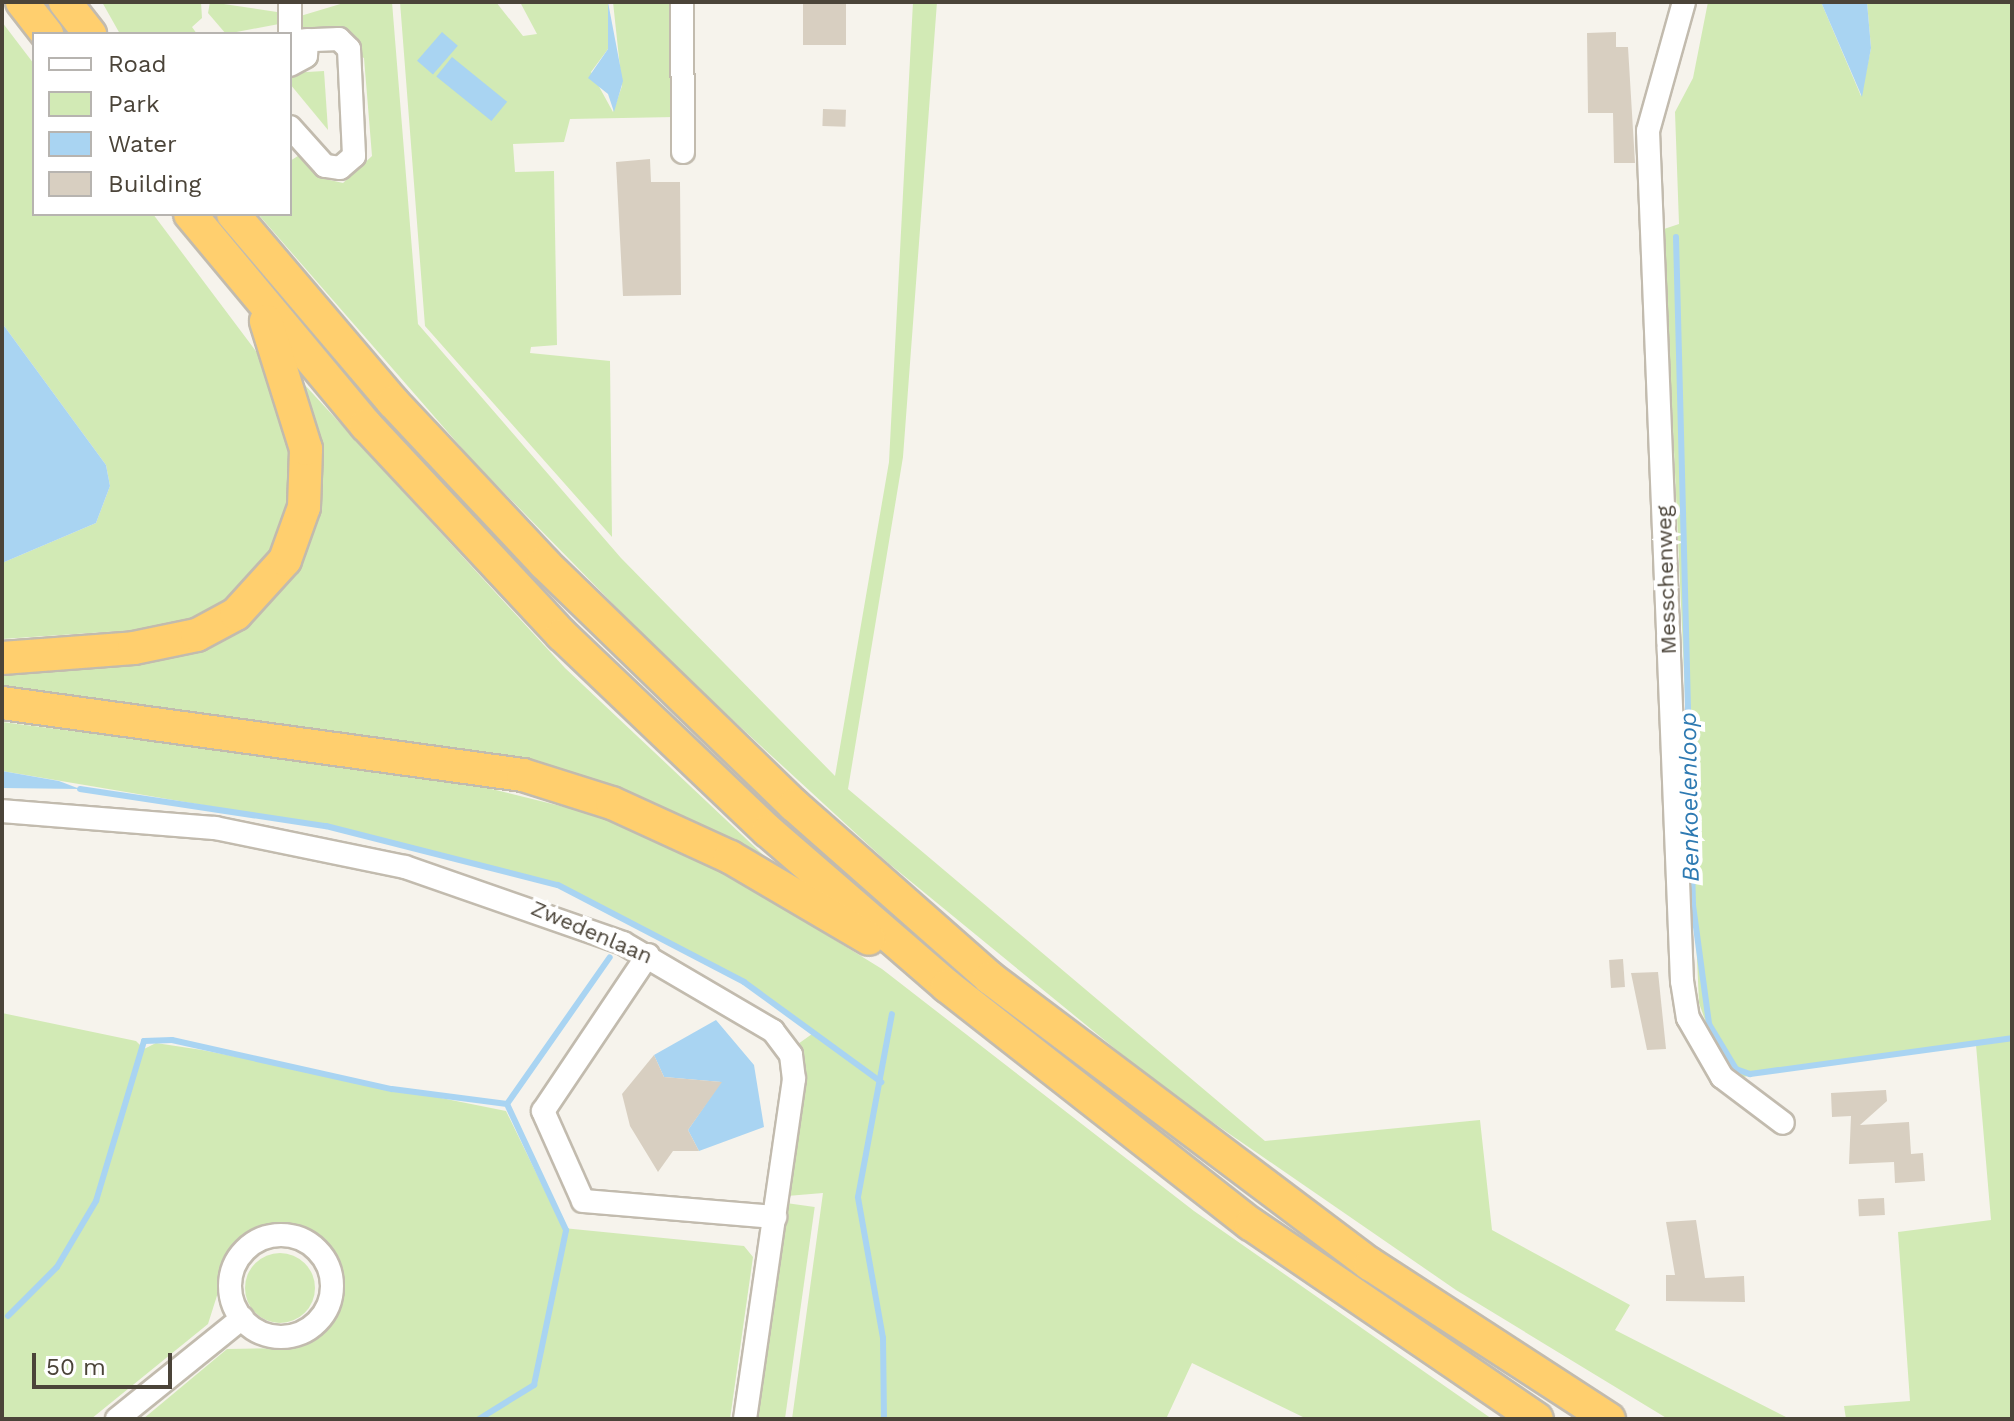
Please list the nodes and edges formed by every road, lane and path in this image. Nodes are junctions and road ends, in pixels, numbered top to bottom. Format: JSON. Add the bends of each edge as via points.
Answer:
{"nodes":[{"id":1,"x":22,"y":2,"type":"edge"},
{"id":2,"x":65,"y":2,"type":"edge"},
{"id":3,"x":290,"y":2,"type":"edge"},
{"id":4,"x":682,"y":2,"type":"edge"},
{"id":5,"x":1684,"y":2,"type":"edge"},
{"id":6,"x":45,"y":32,"type":"edge"},
{"id":7,"x":88,"y":32,"type":"edge"},
{"id":8,"x":290,"y":32,"type":"edge"},
{"id":9,"x":307,"y":40,"type":"junction"},
{"id":10,"x":292,"y":41,"type":"edge"},
{"id":11,"x":292,"y":64,"type":"edge"},
{"id":12,"x":292,"y":129,"type":"edge"},
{"id":13,"x":683,"y":152,"type":"dead end"},
{"id":14,"x":192,"y":216,"type":"edge"},
{"id":15,"x":235,"y":216,"type":"edge"},
{"id":16,"x":258,"y":299,"type":"junction"},
{"id":17,"x":2,"y":658,"type":"edge"},
{"id":18,"x":2,"y":703,"type":"edge"},
{"id":19,"x":2,"y":811,"type":"edge"},
{"id":20,"x":648,"y":955,"type":"junction"},
{"id":21,"x":947,"y":986,"type":"junction"},
{"id":22,"x":1783,"y":1123,"type":"dead end"},
{"id":23,"x":775,"y":1217,"type":"junction"},
{"id":24,"x":242,"y":1318,"type":"junction"},
{"id":25,"x":117,"y":1419,"type":"edge"},
{"id":26,"x":745,"y":1419,"type":"edge"},
{"id":27,"x":1537,"y":1419,"type":"edge"},
{"id":28,"x":1609,"y":1419,"type":"edge"}],
"edges":[{"from":1,"to":6,"type":"highway"},
{"from":2,"to":7,"type":"highway"},
{"from":3,"to":8,"type":"street"},
{"from":4,"to":13,"type":"street"},
{"from":5,"to":22,"type":"street","name":"Messchenweg","via":[[1648,131],[1682,981],[1688,1018],[1715,1067]]},
{"from":9,"to":10,"type":"street"},
{"from":9,"to":11,"type":"street","via":[[306,56]]},
{"from":9,"to":12,"type":"street","via":[[339,39],[349,49],[354,156],[340,168],[325,166]]},
{"from":14,"to":16,"type":"highway"},
{"from":15,"to":28,"type":"highway","via":[[383,391],[544,563],[794,805],[990,978],[1370,1264]]},
{"from":16,"to":17,"type":"highway","via":[[306,449],[304,507],[285,560],[236,614],[197,635],[134,648]]},
{"from":16,"to":21,"type":"highway","via":[[562,635],[768,831]]},
{"from":18,"to":21,"type":"highway","via":[[523,775],[612,803],[730,857]]},
{"from":19,"to":20,"type":"street","name":"Zwedenlaan","via":[[215,828],[325,849],[525,903]]},
{"from":20,"to":23,"type":"street","name":"Zwedenlaan","via":[[773,1031],[791,1055]]},
{"from":20,"to":23,"type":"street","via":[[543,1111],[583,1201]]},
{"from":21,"to":27,"type":"highway","via":[[1251,1224]]},
{"from":23,"to":26,"type":"street","name":"Zwedenlaan"},
{"from":24,"to":24,"type":"street","via":[[277,1337],[320,1319],[331,1281],[314,1246],[282,1235],[249,1246],[230,1275]]},
{"from":24,"to":25,"type":"street"}]}
